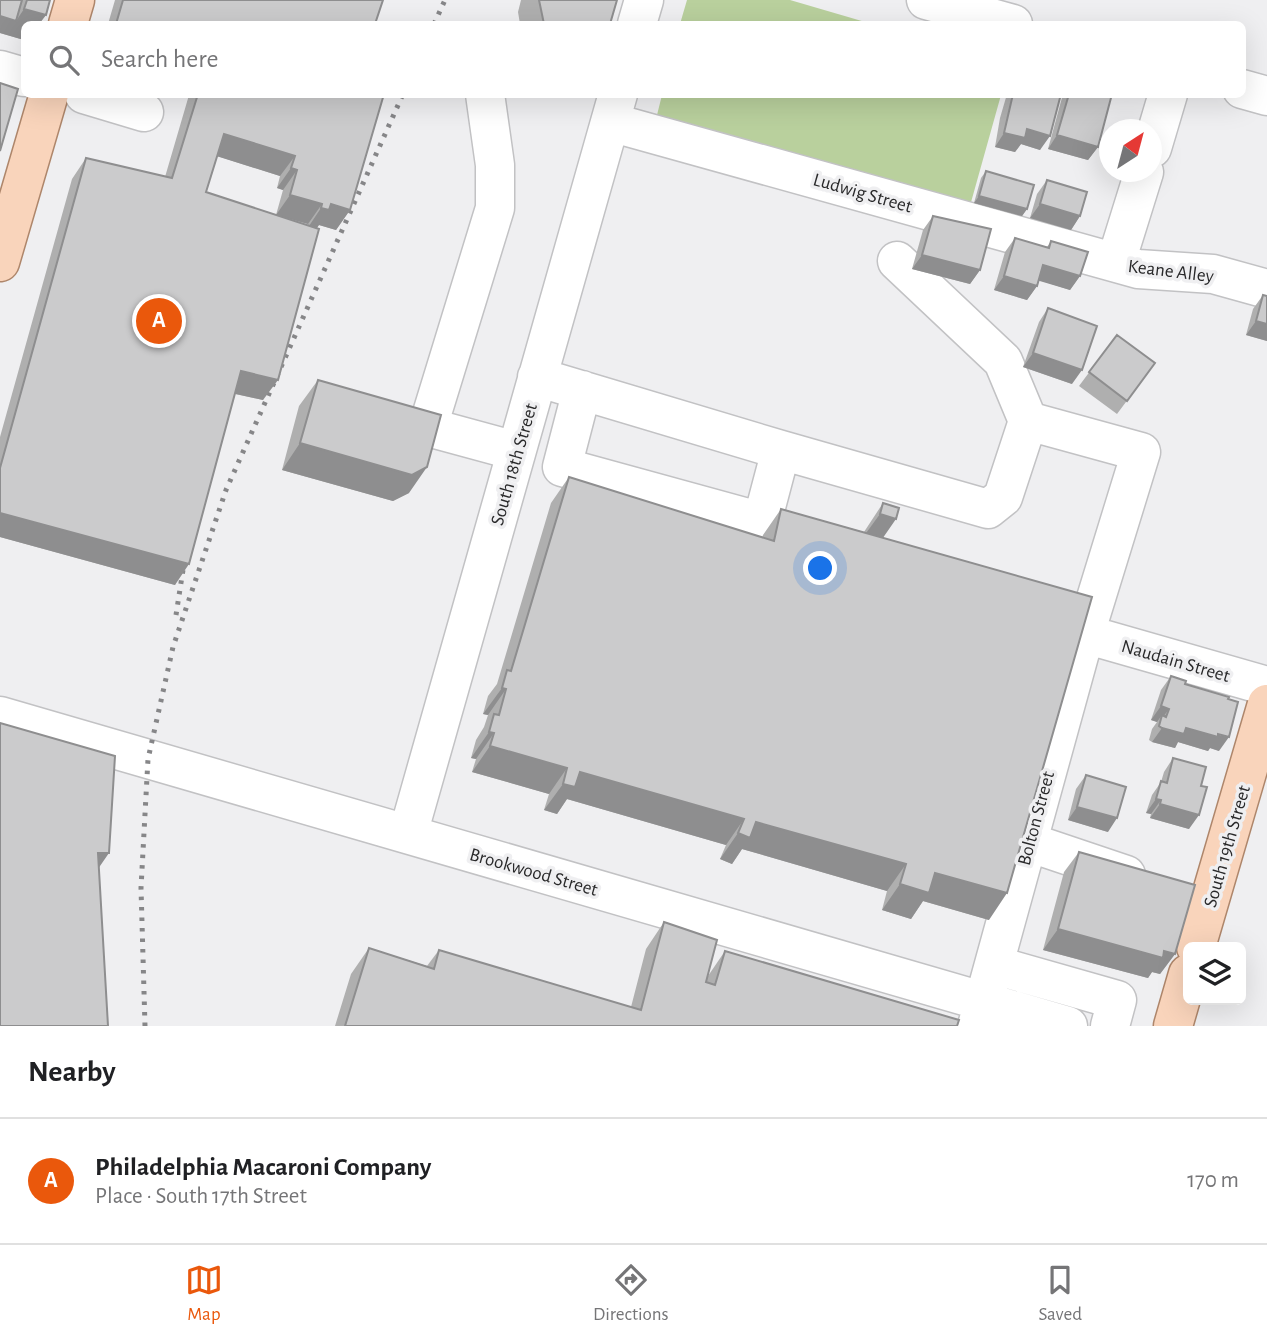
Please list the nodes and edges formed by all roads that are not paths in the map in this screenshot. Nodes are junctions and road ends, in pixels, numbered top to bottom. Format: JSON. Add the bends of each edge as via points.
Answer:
{"nodes":[{"id":1,"x":75,"y":0,"type":"edge"},
{"id":2,"x":644,"y":0,"type":"edge"},
{"id":3,"x":926,"y":0,"type":"edge"},
{"id":4,"x":69,"y":21,"type":"edge"},
{"id":5,"x":638,"y":21,"type":"edge"},
{"id":6,"x":1002,"y":21,"type":"edge"},
{"id":7,"x":0,"y":70,"type":"edge"},
{"id":8,"x":21,"y":76,"type":"edge"},
{"id":9,"x":1246,"y":90,"type":"edge"},
{"id":10,"x":1267,"y":96,"type":"edge"},
{"id":11,"x":48,"y":98,"type":"edge"},
{"id":12,"x":97,"y":98,"type":"edge"},
{"id":13,"x":486,"y":98,"type":"edge"},
{"id":14,"x":1167,"y":98,"type":"edge"},
{"id":15,"x":614,"y":108,"type":"edge"},
{"id":16,"x":144,"y":112,"type":"dead end"},
{"id":17,"x":1161,"y":119,"type":"edge"},
{"id":18,"x":1141,"y":182,"type":"edge"},
{"id":19,"x":3,"y":239,"type":"edge"},
{"id":20,"x":897,"y":261,"type":"dead end"},
{"id":21,"x":1116,"y":262,"type":"junction"},
{"id":22,"x":1267,"y":289,"type":"edge"},
{"id":23,"x":537,"y":377,"type":"junction"},
{"id":24,"x":582,"y":390,"type":"junction"},
{"id":25,"x":1028,"y":421,"type":"junction"},
{"id":26,"x":781,"y":450,"type":"junction"},
{"id":27,"x":516,"y":451,"type":"junction"},
{"id":28,"x":1086,"y":634,"type":"junction"},
{"id":29,"x":1267,"y":686,"type":"edge"},
{"id":30,"x":1267,"y":704,"type":"edge"},
{"id":31,"x":0,"y":716,"type":"edge"},
{"id":32,"x":408,"y":834,"type":"junction"},
{"id":33,"x":1028,"y":842,"type":"junction"},
{"id":34,"x":1209,"y":902,"type":"junction"},
{"id":35,"x":1197,"y":942,"type":"edge"},
{"id":36,"x":994,"y":965,"type":"junction"},
{"id":37,"x":1183,"y":992,"type":"edge"},
{"id":38,"x":980,"y":1014,"type":"edge"},
{"id":39,"x":1068,"y":1026,"type":"edge"},
{"id":40,"x":1110,"y":1026,"type":"edge"},
{"id":41,"x":1173,"y":1026,"type":"edge"}],
"edges":[{"from":1,"to":4,"type":"main road"},
{"from":2,"to":5,"type":"street"},
{"from":3,"to":6,"type":"street"},
{"from":7,"to":8,"type":"street"},
{"from":9,"to":10,"type":"street"},
{"from":11,"to":19,"type":"main road"},
{"from":12,"to":16,"type":"street"},
{"from":13,"to":27,"type":"street","via":[[495,165],[495,208],[430,421],[435,429]]},
{"from":14,"to":17,"type":"street"},
{"from":15,"to":21,"type":"street","name":"Ludwig Street"},
{"from":15,"to":23,"type":"street","name":"South 18th Street"},
{"from":18,"to":21,"type":"street"},
{"from":20,"to":25,"type":"street","via":[[1003,361]]},
{"from":21,"to":22,"type":"street","name":"Keane Alley","via":[[1155,271],[1213,274]]},
{"from":23,"to":24,"type":"street"},
{"from":23,"to":27,"type":"street","name":"South 18th Street"},
{"from":24,"to":26,"type":"street"},
{"from":24,"to":26,"type":"street","via":[[562,467],[762,522]]},
{"from":25,"to":26,"type":"street","via":[[1003,498],[988,509]]},
{"from":25,"to":28,"type":"street","name":"Bolton Street","via":[[1141,452]]},
{"from":27,"to":32,"type":"street","name":"South 18th Street"},
{"from":28,"to":29,"type":"street","name":"Naudain Street"},
{"from":28,"to":33,"type":"street","name":"Bolton Street"},
{"from":30,"to":34,"type":"main road","name":"South 19th Street"},
{"from":31,"to":32,"type":"street","name":"Brookwood Street"},
{"from":32,"to":38,"type":"street","name":"Brookwood Street"},
{"from":33,"to":34,"type":"street"},
{"from":33,"to":36,"type":"street","name":"Bolton Street"},
{"from":34,"to":35,"type":"main road","name":"South 19th Street"},
{"from":36,"to":38,"type":"street","name":"Bolton Street"},
{"from":36,"to":40,"type":"street","via":[[1117,1000]]},
{"from":37,"to":41,"type":"main road"},
{"from":38,"to":39,"type":"street","name":"Brookwood Street"}]}
